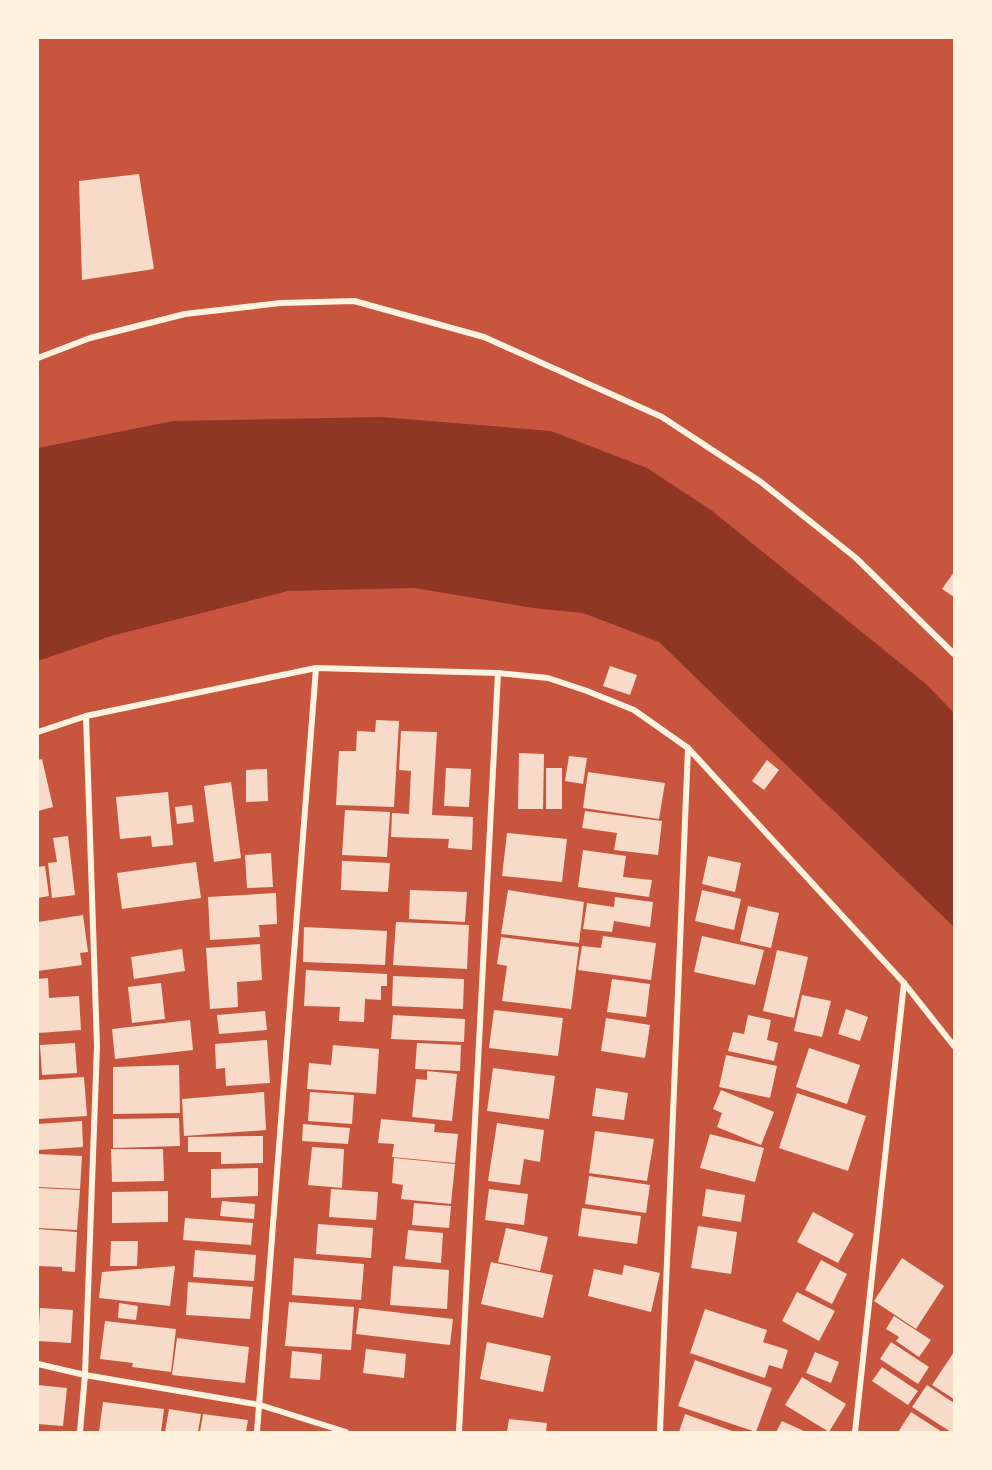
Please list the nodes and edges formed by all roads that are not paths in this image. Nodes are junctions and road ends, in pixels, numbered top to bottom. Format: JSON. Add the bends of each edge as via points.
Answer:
{"nodes":[{"id":1,"x":38,"y":358,"type":"edge"},
{"id":2,"x":954,"y":654,"type":"edge"},
{"id":3,"x":316,"y":668,"type":"junction"},
{"id":4,"x":498,"y":673,"type":"junction"},
{"id":5,"x":86,"y":716,"type":"junction"},
{"id":6,"x":38,"y":732,"type":"edge"},
{"id":7,"x":688,"y":748,"type":"junction"},
{"id":8,"x":904,"y":983,"type":"junction"},
{"id":9,"x":954,"y":1046,"type":"edge"},
{"id":10,"x":38,"y":1364,"type":"edge"},
{"id":11,"x":85,"y":1375,"type":"junction"},
{"id":12,"x":260,"y":1406,"type":"junction"},
{"id":13,"x":80,"y":1432,"type":"edge"},
{"id":14,"x":257,"y":1432,"type":"edge"},
{"id":15,"x":346,"y":1432,"type":"edge"},
{"id":16,"x":459,"y":1432,"type":"edge"},
{"id":17,"x":660,"y":1432,"type":"edge"},
{"id":18,"x":855,"y":1432,"type":"edge"}],
"edges":[{"from":1,"to":2,"type":"street","via":[[90,338],[185,314],[281,303],[354,301],[484,337],[662,417],[761,482],[856,558]]},
{"from":3,"to":4,"type":"street"},
{"from":3,"to":5,"type":"street"},
{"from":3,"to":12,"type":"street"},
{"from":4,"to":7,"type":"street","via":[[548,678],[587,691],[634,710]]},
{"from":4,"to":16,"type":"street"},
{"from":5,"to":6,"type":"street"},
{"from":5,"to":11,"type":"street","via":[[97,1046]]},
{"from":7,"to":8,"type":"street"},
{"from":7,"to":17,"type":"street"},
{"from":8,"to":9,"type":"street"},
{"from":8,"to":18,"type":"street"},
{"from":10,"to":11,"type":"street"},
{"from":11,"to":12,"type":"street"},
{"from":11,"to":13,"type":"street"},
{"from":12,"to":14,"type":"street"},
{"from":12,"to":15,"type":"street"}]}
